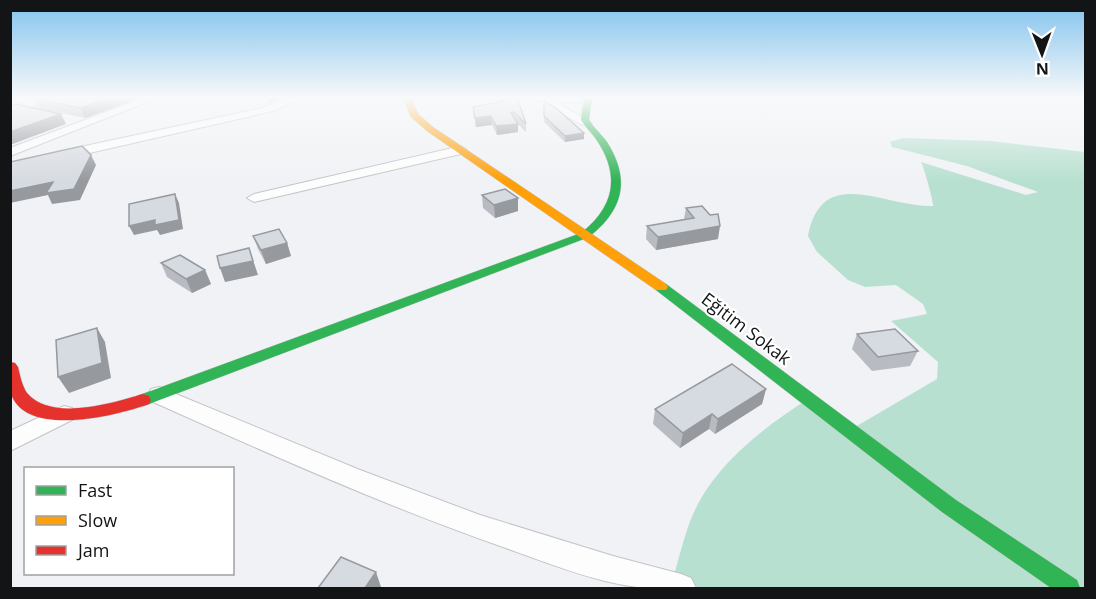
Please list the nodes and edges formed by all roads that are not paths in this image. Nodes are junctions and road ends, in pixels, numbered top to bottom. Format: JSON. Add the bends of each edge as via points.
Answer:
{"nodes":[{"id":1,"x":81,"y":125,"type":"edge"},
{"id":2,"x":206,"y":125,"type":"edge"},
{"id":3,"x":427,"y":125,"type":"edge"},
{"id":4,"x":587,"y":125,"type":"edge"},
{"id":5,"x":461,"y":150,"type":"junction"},
{"id":6,"x":10,"y":152,"type":"edge"},
{"id":7,"x":55,"y":157,"type":"edge"},
{"id":8,"x":254,"y":198,"type":"dead end"},
{"id":9,"x":585,"y":235,"type":"junction"},
{"id":10,"x":10,"y":367,"type":"edge"},
{"id":11,"x":159,"y":395,"type":"junction"},
{"id":12,"x":64,"y":414,"type":"junction"},
{"id":13,"x":10,"y":442,"type":"edge"},
{"id":14,"x":681,"y":588,"type":"edge"},
{"id":15,"x":1069,"y":588,"type":"edge"}],
"edges":[{"from":1,"to":6,"type":"street"},
{"from":2,"to":7,"type":"street"},
{"from":3,"to":5,"type":"street","name":"Eğitim Sokak"},
{"from":4,"to":9,"type":"street","via":[[607,151],[616,191],[607,219]]},
{"from":5,"to":8,"type":"street"},
{"from":5,"to":9,"type":"street","name":"Eğitim Sokak"},
{"from":9,"to":11,"type":"street"},
{"from":9,"to":15,"type":"street","name":"Eğitim Sokak","via":[[666,291],[949,506]]},
{"from":10,"to":12,"type":"street","via":[[24,400],[36,408]]},
{"from":11,"to":12,"type":"street","via":[[110,410]]},
{"from":11,"to":14,"type":"street","via":[[421,507],[507,539]]},
{"from":12,"to":13,"type":"street"}]}
